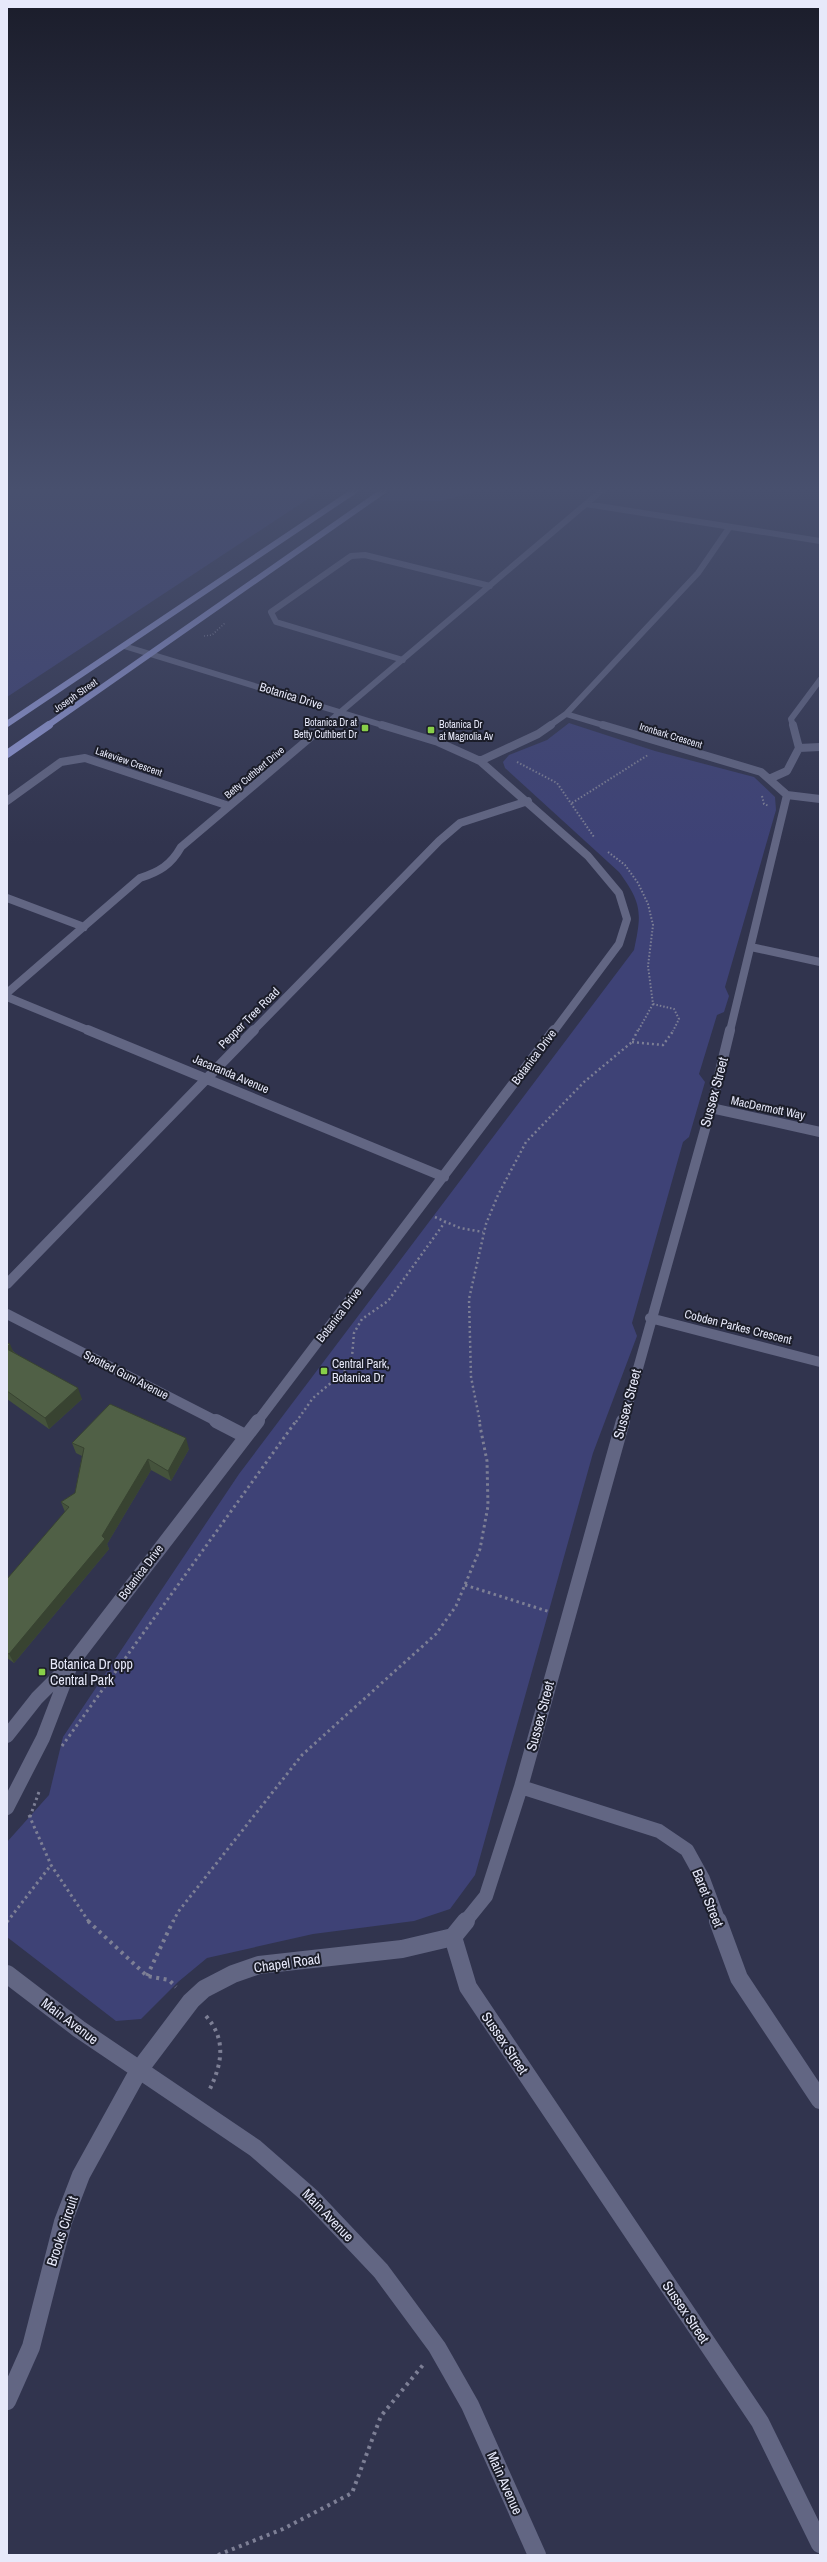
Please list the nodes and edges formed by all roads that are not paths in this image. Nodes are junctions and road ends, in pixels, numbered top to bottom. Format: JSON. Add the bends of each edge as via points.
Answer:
{"nodes":[{"id":1,"x":183,"y":607,"type":"edge"},
{"id":2,"x":220,"y":607,"type":"edge"},
{"id":3,"x":279,"y":607,"type":"edge"},
{"id":4,"x":466,"y":607,"type":"edge"},
{"id":5,"x":667,"y":607,"type":"edge"},
{"id":6,"x":124,"y":646,"type":"junction"},
{"id":7,"x":152,"y":654,"type":"junction"},
{"id":8,"x":403,"y":660,"type":"junction"},
{"id":9,"x":820,"y":680,"type":"edge"},
{"id":10,"x":342,"y":711,"type":"junction"},
{"id":11,"x":566,"y":714,"type":"junction"},
{"id":12,"x":7,"y":724,"type":"edge"},
{"id":13,"x":820,"y":747,"type":"edge"},
{"id":14,"x":799,"y":748,"type":"junction"},
{"id":15,"x":7,"y":754,"type":"edge"},
{"id":16,"x":480,"y":761,"type":"junction"},
{"id":17,"x":769,"y":779,"type":"junction"},
{"id":18,"x":787,"y":795,"type":"junction"},
{"id":19,"x":820,"y":800,"type":"edge"},
{"id":20,"x":7,"y":801,"type":"edge"},
{"id":21,"x":528,"y":801,"type":"junction"},
{"id":22,"x":229,"y":806,"type":"junction"},
{"id":23,"x":7,"y":898,"type":"edge"},
{"id":24,"x":84,"y":927,"type":"junction"},
{"id":25,"x":751,"y":947,"type":"junction"},
{"id":26,"x":820,"y":962,"type":"edge"},
{"id":27,"x":7,"y":993,"type":"edge"},
{"id":28,"x":7,"y":997,"type":"edge"},
{"id":29,"x":206,"y":1078,"type":"junction"},
{"id":30,"x":711,"y":1108,"type":"junction"},
{"id":31,"x":820,"y":1132,"type":"edge"},
{"id":32,"x":444,"y":1177,"type":"junction"},
{"id":33,"x":7,"y":1284,"type":"edge"},
{"id":34,"x":7,"y":1314,"type":"edge"},
{"id":35,"x":650,"y":1318,"type":"junction"},
{"id":36,"x":820,"y":1362,"type":"edge"},
{"id":37,"x":245,"y":1436,"type":"junction"},
{"id":38,"x":72,"y":1663,"type":"junction"},
{"id":39,"x":7,"y":1736,"type":"edge"},
{"id":40,"x":521,"y":1787,"type":"junction"},
{"id":41,"x":7,"y":1808,"type":"edge"},
{"id":42,"x":453,"y":1937,"type":"junction"},
{"id":43,"x":7,"y":1974,"type":"edge"},
{"id":44,"x":139,"y":2070,"type":"junction"},
{"id":45,"x":820,"y":2100,"type":"edge"},
{"id":46,"x":7,"y":2401,"type":"edge"},
{"id":47,"x":820,"y":2544,"type":"edge"},
{"id":48,"x":537,"y":2555,"type":"edge"}],
"edges":[{"from":1,"to":6,"type":"highway","name":"Joseph Street"},
{"from":2,"to":7,"type":"highway","name":"Joseph Street"},
{"from":3,"to":8,"type":"street","via":[[271,612],[276,622]]},
{"from":4,"to":8,"type":"street","name":"Betty Cuthbert Drive"},
{"from":5,"to":11,"type":"street"},
{"from":6,"to":7,"type":"street","name":"Botanica Drive"},
{"from":6,"to":12,"type":"highway","name":"Joseph Street"},
{"from":7,"to":10,"type":"street","name":"Botanica Drive"},
{"from":7,"to":15,"type":"highway","name":"Joseph Street"},
{"from":8,"to":10,"type":"street","name":"Betty Cuthbert Drive"},
{"from":9,"to":14,"type":"street","via":[[791,719]]},
{"from":10,"to":16,"type":"street","name":"Botanica Drive","via":[[438,742]]},
{"from":10,"to":22,"type":"street","name":"Betty Cuthbert Drive"},
{"from":11,"to":16,"type":"street","via":[[538,734]]},
{"from":11,"to":17,"type":"street","name":"Ironbark Crescent","via":[[761,772]]},
{"from":13,"to":14,"type":"street"},
{"from":14,"to":17,"type":"street","via":[[787,771]]},
{"from":16,"to":21,"type":"street","name":"Botanica Drive"},
{"from":17,"to":18,"type":"street","name":"Ironbark Crescent"},
{"from":18,"to":19,"type":"street"},
{"from":18,"to":25,"type":"street","name":"Sussex Street"},
{"from":20,"to":22,"type":"street","name":"Lakeview Crescent","via":[[61,762],[85,758]]},
{"from":21,"to":29,"type":"street","name":"Pepper Tree Road","via":[[460,823],[440,840]]},
{"from":21,"to":32,"type":"street","name":"Botanica Drive","via":[[588,856],[619,893],[628,918],[625,932],[619,944]]},
{"from":22,"to":24,"type":"street","name":"Betty Cuthbert Drive","via":[[180,847],[173,862],[160,872],[140,878]]},
{"from":23,"to":24,"type":"street"},
{"from":24,"to":27,"type":"street","name":"Betty Cuthbert Drive"},
{"from":25,"to":26,"type":"street"},
{"from":25,"to":30,"type":"street","name":"Sussex Street"},
{"from":28,"to":29,"type":"street","name":"Jacaranda Avenue"},
{"from":29,"to":32,"type":"street","name":"Jacaranda Avenue"},
{"from":29,"to":33,"type":"street","name":"Pepper Tree Road"},
{"from":30,"to":31,"type":"street","name":"MacDermott Way"},
{"from":30,"to":35,"type":"street","name":"Sussex Street"},
{"from":32,"to":37,"type":"street","name":"Botanica Drive"},
{"from":34,"to":37,"type":"street","name":"Spotted Gum Avenue"},
{"from":35,"to":36,"type":"street","name":"Cobden Parkes Crescent"},
{"from":35,"to":40,"type":"street","name":"Sussex Street"},
{"from":37,"to":38,"type":"street","name":"Botanica Drive"},
{"from":38,"to":39,"type":"street","name":"Botanica Drive","via":[[37,1698]]},
{"from":38,"to":41,"type":"street","name":"Botanica Drive","via":[[56,1710],[28,1774]]},
{"from":40,"to":42,"type":"street","name":"Sussex Street","via":[[486,1896]]},
{"from":40,"to":45,"type":"street","name":"Baret Street","via":[[659,1831],[687,1850],[703,1879],[739,1978]]},
{"from":42,"to":44,"type":"street","name":"Chapel Road","via":[[402,1949],[259,1965],[233,1974],[204,1989],[191,2001]]},
{"from":42,"to":47,"type":"street","name":"Sussex Street","via":[[468,1987],[760,2422]]},
{"from":43,"to":44,"type":"street","name":"Main Avenue"},
{"from":44,"to":46,"type":"street","name":"Brooks Circuit","via":[[81,2175],[63,2222],[31,2347]]},
{"from":44,"to":48,"type":"street","name":"Main Avenue","via":[[255,2148],[312,2197],[381,2271],[437,2347],[470,2405]]}]}
